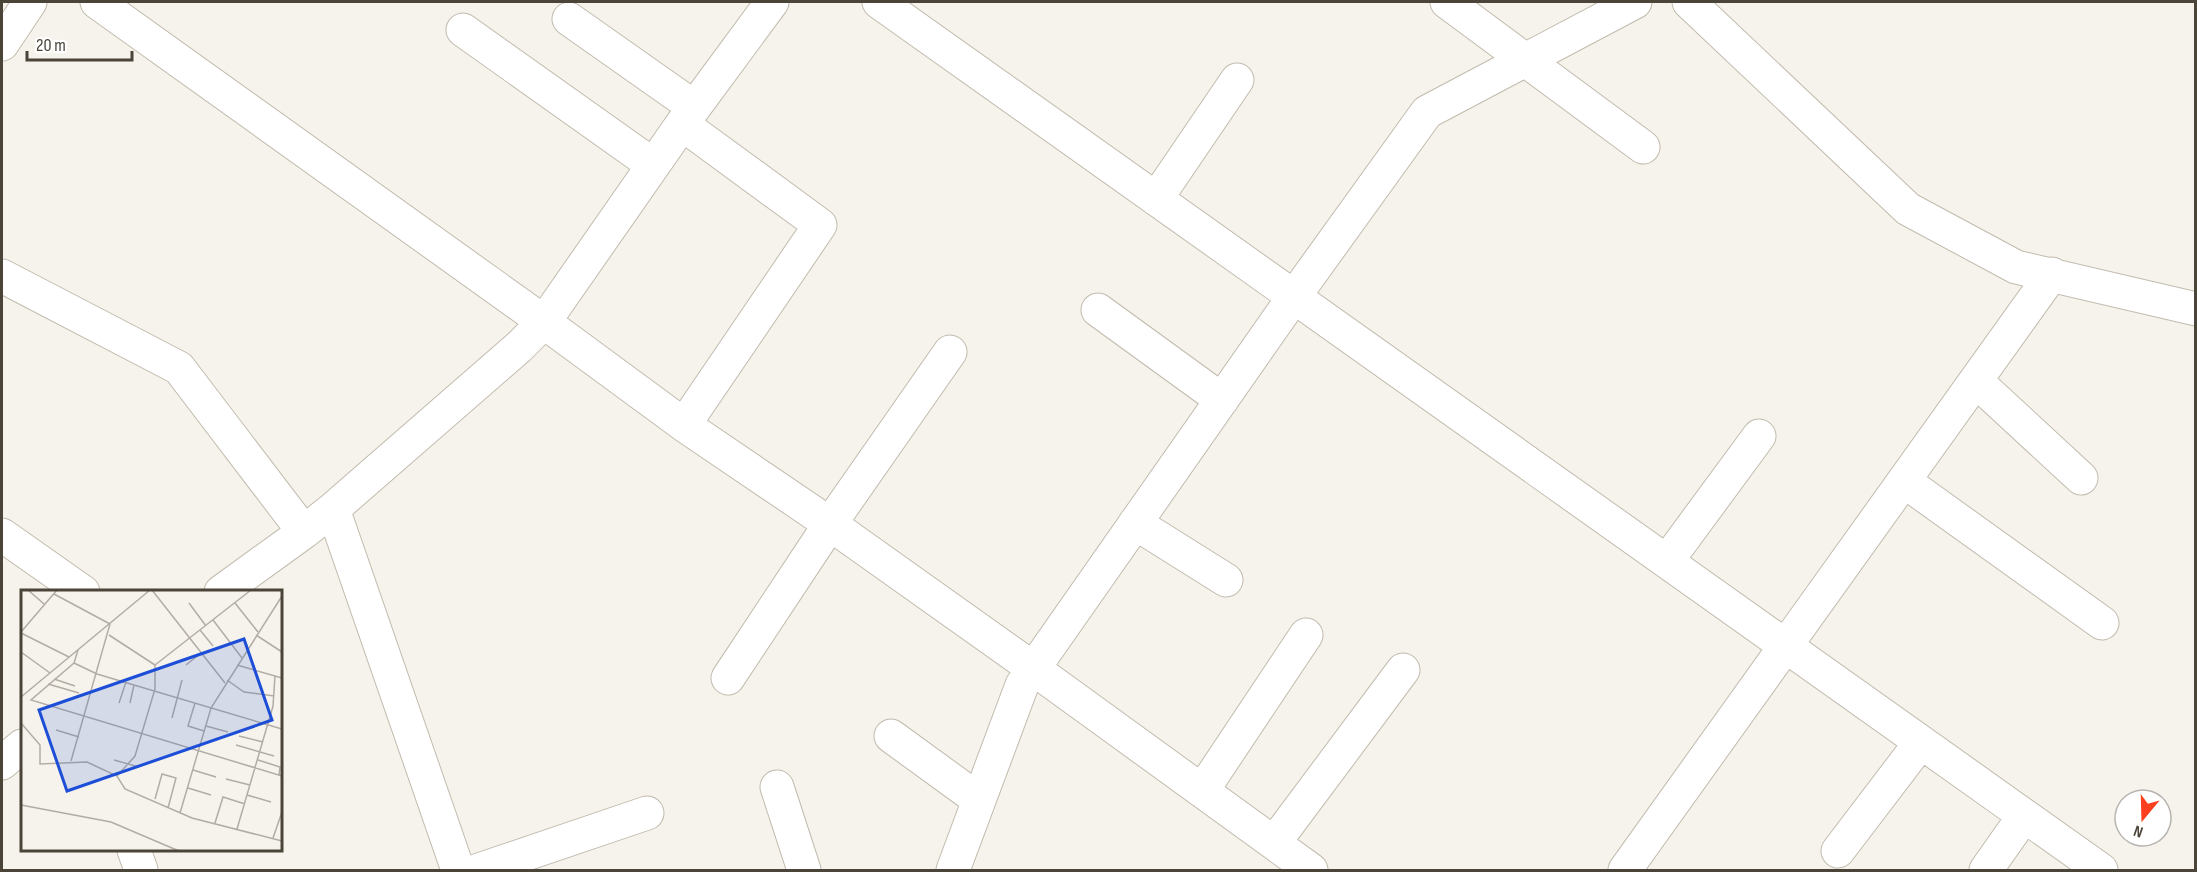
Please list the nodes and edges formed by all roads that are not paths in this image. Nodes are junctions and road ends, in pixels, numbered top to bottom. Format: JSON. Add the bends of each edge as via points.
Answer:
{"nodes":[{"id":1,"x":30,"y":2,"type":"edge"},
{"id":2,"x":97,"y":2,"type":"edge"},
{"id":3,"x":772,"y":2,"type":"edge"},
{"id":4,"x":879,"y":2,"type":"edge"},
{"id":5,"x":1447,"y":2,"type":"edge"},
{"id":6,"x":1635,"y":2,"type":"edge"},
{"id":7,"x":1689,"y":2,"type":"edge"},
{"id":8,"x":569,"y":19,"type":"dead end"},
{"id":9,"x":463,"y":30,"type":"dead end"},
{"id":10,"x":2,"y":44,"type":"edge"},
{"id":11,"x":1525,"y":60,"type":"junction"},
{"id":12,"x":1237,"y":80,"type":"dead end"},
{"id":13,"x":688,"y":116,"type":"junction"},
{"id":14,"x":1643,"y":147,"type":"dead end"},
{"id":15,"x":653,"y":165,"type":"junction"},
{"id":16,"x":1156,"y":199,"type":"junction"},
{"id":17,"x":2052,"y":274,"type":"junction"},
{"id":18,"x":2,"y":276,"type":"edge"},
{"id":19,"x":1293,"y":298,"type":"junction"},
{"id":20,"x":2196,"y":309,"type":"edge"},
{"id":21,"x":1098,"y":310,"type":"dead end"},
{"id":22,"x":544,"y":322,"type":"junction"},
{"id":23,"x":950,"y":352,"type":"dead end"},
{"id":24,"x":1976,"y":381,"type":"junction"},
{"id":25,"x":1222,"y":400,"type":"junction"},
{"id":26,"x":684,"y":425,"type":"junction"},
{"id":27,"x":1759,"y":436,"type":"dead end"},
{"id":28,"x":2081,"y":478,"type":"dead end"},
{"id":29,"x":1904,"y":481,"type":"junction"},
{"id":30,"x":333,"y":509,"type":"junction"},
{"id":31,"x":1135,"y":523,"type":"junction"},
{"id":32,"x":830,"y":524,"type":"junction"},
{"id":33,"x":304,"y":532,"type":"junction"},
{"id":34,"x":2,"y":535,"type":"edge"},
{"id":35,"x":1667,"y":561,"type":"junction"},
{"id":36,"x":1226,"y":580,"type":"dead end"},
{"id":37,"x":83,"y":590,"type":"edge"},
{"id":38,"x":222,"y":590,"type":"edge"},
{"id":39,"x":2102,"y":623,"type":"dead end"},
{"id":40,"x":1306,"y":635,"type":"dead end"},
{"id":41,"x":1786,"y":646,"type":"junction"},
{"id":42,"x":1034,"y":669,"type":"junction"},
{"id":43,"x":1403,"y":670,"type":"dead end"},
{"id":44,"x":728,"y":678,"type":"dead end"},
{"id":45,"x":891,"y":736,"type":"dead end"},
{"id":46,"x":1921,"y":742,"type":"junction"},
{"id":47,"x":21,"y":747,"type":"edge"},
{"id":48,"x":2,"y":763,"type":"edge"},
{"id":49,"x":777,"y":787,"type":"dead end"},
{"id":50,"x":1202,"y":791,"type":"junction"},
{"id":51,"x":979,"y":800,"type":"junction"},
{"id":52,"x":647,"y":813,"type":"dead end"},
{"id":53,"x":2024,"y":816,"type":"junction"},
{"id":54,"x":1274,"y":843,"type":"junction"},
{"id":55,"x":135,"y":851,"type":"edge"},
{"id":56,"x":1838,"y":851,"type":"dead end"},
{"id":57,"x":141,"y":870,"type":"edge"},
{"id":58,"x":458,"y":870,"type":"edge"},
{"id":59,"x":479,"y":870,"type":"edge"},
{"id":60,"x":804,"y":870,"type":"edge"},
{"id":61,"x":953,"y":870,"type":"edge"},
{"id":62,"x":1311,"y":870,"type":"edge"},
{"id":63,"x":1625,"y":870,"type":"edge"},
{"id":64,"x":1986,"y":870,"type":"edge"},
{"id":65,"x":2101,"y":870,"type":"edge"}],
"edges":[{"from":1,"to":10,"type":"street"},
{"from":2,"to":22,"type":"street"},
{"from":3,"to":13,"type":"street"},
{"from":4,"to":16,"type":"street"},
{"from":5,"to":11,"type":"street"},
{"from":6,"to":11,"type":"street"},
{"from":7,"to":17,"type":"street","via":[[1908,209],[2016,267]]},
{"from":8,"to":13,"type":"street"},
{"from":9,"to":15,"type":"street"},
{"from":11,"to":14,"type":"street"},
{"from":11,"to":19,"type":"street","via":[[1427,112]]},
{"from":12,"to":16,"type":"street"},
{"from":13,"to":15,"type":"street"},
{"from":13,"to":26,"type":"street","via":[[820,225]]},
{"from":15,"to":22,"type":"street"},
{"from":16,"to":19,"type":"street"},
{"from":17,"to":20,"type":"street"},
{"from":17,"to":24,"type":"street"},
{"from":18,"to":33,"type":"street","via":[[179,368]]},
{"from":19,"to":25,"type":"street"},
{"from":19,"to":35,"type":"street"},
{"from":21,"to":25,"type":"street"},
{"from":22,"to":26,"type":"street"},
{"from":22,"to":30,"type":"street"},
{"from":23,"to":32,"type":"street"},
{"from":24,"to":28,"type":"street"},
{"from":24,"to":29,"type":"street"},
{"from":25,"to":31,"type":"street"},
{"from":26,"to":32,"type":"street"},
{"from":27,"to":35,"type":"street"},
{"from":29,"to":39,"type":"street"},
{"from":29,"to":41,"type":"street"},
{"from":30,"to":33,"type":"street"},
{"from":30,"to":58,"type":"street"},
{"from":31,"to":36,"type":"street"},
{"from":31,"to":42,"type":"street"},
{"from":32,"to":42,"type":"street"},
{"from":32,"to":44,"type":"street"},
{"from":33,"to":38,"type":"street"},
{"from":34,"to":37,"type":"street"},
{"from":35,"to":41,"type":"street"},
{"from":40,"to":50,"type":"street"},
{"from":41,"to":46,"type":"street"},
{"from":41,"to":63,"type":"street"},
{"from":42,"to":50,"type":"street"},
{"from":42,"to":51,"type":"street","via":[[1022,685]]},
{"from":43,"to":54,"type":"street"},
{"from":45,"to":51,"type":"street"},
{"from":46,"to":53,"type":"street"},
{"from":46,"to":56,"type":"street"},
{"from":47,"to":48,"type":"street"},
{"from":49,"to":60,"type":"street"},
{"from":50,"to":54,"type":"street"},
{"from":51,"to":61,"type":"street"},
{"from":52,"to":59,"type":"street"},
{"from":53,"to":64,"type":"street"},
{"from":53,"to":65,"type":"street"},
{"from":54,"to":62,"type":"street"},
{"from":55,"to":57,"type":"street"}]}
